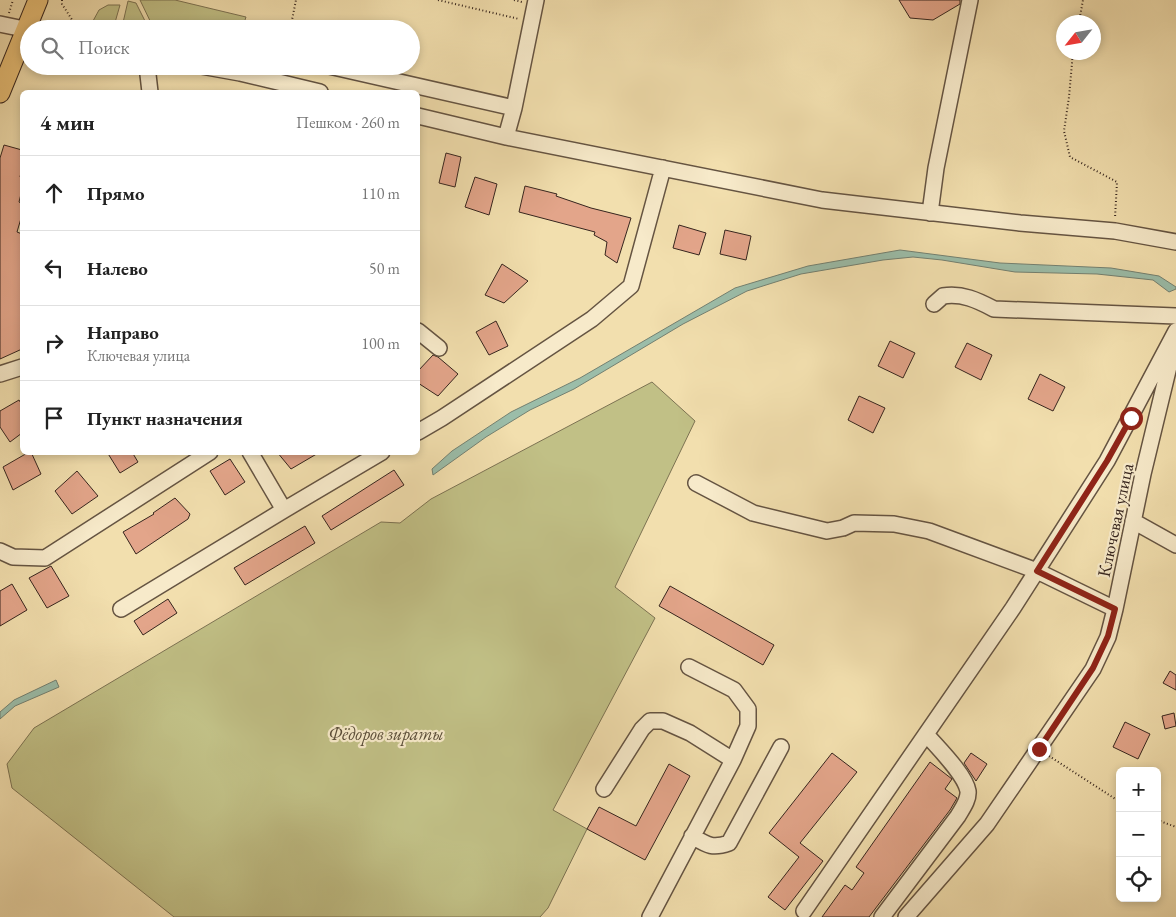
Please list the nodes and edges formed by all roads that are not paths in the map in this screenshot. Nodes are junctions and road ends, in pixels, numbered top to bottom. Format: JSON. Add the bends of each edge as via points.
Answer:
{"nodes":[{"id":1,"x":38,"y":0,"type":"edge"},
{"id":2,"x":536,"y":0,"type":"edge"},
{"id":3,"x":970,"y":0,"type":"edge"},
{"id":4,"x":5,"y":19,"type":"edge"},
{"id":5,"x":31,"y":20,"type":"edge"},
{"id":6,"x":20,"y":26,"type":"edge"},
{"id":7,"x":20,"y":46,"type":"edge"},
{"id":8,"x":148,"y":75,"type":"edge"},
{"id":9,"x":260,"y":75,"type":"edge"},
{"id":10,"x":369,"y":75,"type":"edge"},
{"id":11,"x":150,"y":90,"type":"edge"},
{"id":12,"x":313,"y":90,"type":"edge"},
{"id":13,"x":0,"y":93,"type":"edge"},
{"id":14,"x":514,"y":108,"type":"junction"},
{"id":15,"x":420,"y":116,"type":"edge"},
{"id":16,"x":506,"y":137,"type":"junction"},
{"id":17,"x":663,"y":168,"type":"junction"},
{"id":18,"x":930,"y":213,"type":"junction"},
{"id":19,"x":1176,"y":242,"type":"edge"},
{"id":20,"x":934,"y":304,"type":"dead end"},
{"id":21,"x":1176,"y":316,"type":"edge"},
{"id":22,"x":1176,"y":331,"type":"edge"},
{"id":23,"x":420,"y":332,"type":"edge"},
{"id":24,"x":1176,"y":337,"type":"edge"},
{"id":25,"x":439,"y":348,"type":"dead end"},
{"id":26,"x":20,"y":369,"type":"edge"},
{"id":27,"x":0,"y":374,"type":"edge"},
{"id":28,"x":420,"y":431,"type":"edge"},
{"id":29,"x":205,"y":455,"type":"edge"},
{"id":30,"x":252,"y":455,"type":"edge"},
{"id":31,"x":377,"y":455,"type":"edge"},
{"id":32,"x":696,"y":484,"type":"dead end"},
{"id":33,"x":284,"y":510,"type":"junction"},
{"id":34,"x":1133,"y":521,"type":"junction"},
{"id":35,"x":1176,"y":545,"type":"edge"},
{"id":36,"x":0,"y":551,"type":"edge"},
{"id":37,"x":1037,"y":571,"type":"junction"},
{"id":38,"x":121,"y":609,"type":"dead end"},
{"id":39,"x":1115,"y":609,"type":"junction"},
{"id":40,"x":690,"y":667,"type":"dead end"},
{"id":41,"x":926,"y":734,"type":"junction"},
{"id":42,"x":781,"y":747,"type":"dead end"},
{"id":43,"x":733,"y":760,"type":"junction"},
{"id":44,"x":604,"y":789,"type":"dead end"},
{"id":45,"x":692,"y":836,"type":"junction"},
{"id":46,"x":804,"y":912,"type":"dead end"},
{"id":47,"x":650,"y":917,"type":"edge"},
{"id":48,"x":882,"y":917,"type":"edge"},
{"id":49,"x":906,"y":917,"type":"edge"}],
"edges":[{"from":1,"to":5,"type":"main road"},
{"from":2,"to":14,"type":"street"},
{"from":3,"to":18,"type":"street"},
{"from":4,"to":6,"type":"street"},
{"from":7,"to":13,"type":"main road"},
{"from":8,"to":11,"type":"street"},
{"from":9,"to":12,"type":"street"},
{"from":10,"to":14,"type":"street"},
{"from":14,"to":16,"type":"street"},
{"from":15,"to":16,"type":"street"},
{"from":16,"to":17,"type":"street"},
{"from":17,"to":18,"type":"street","via":[[822,200]]},
{"from":17,"to":28,"type":"street","via":[[631,286],[592,319]]},
{"from":18,"to":19,"type":"street","via":[[1115,230]]},
{"from":20,"to":21,"type":"street","via":[[943,296],[960,295],[979,301],[994,315]]},
{"from":22,"to":37,"type":"street","via":[[1107,461]]},
{"from":23,"to":25,"type":"street"},
{"from":24,"to":34,"type":"street","name":"Ключевая улица"},
{"from":26,"to":27,"type":"street"},
{"from":29,"to":36,"type":"street","via":[[45,558],[13,557]]},
{"from":30,"to":33,"type":"street"},
{"from":31,"to":33,"type":"street"},
{"from":32,"to":37,"type":"street","via":[[753,513],[827,531],[854,523],[894,524],[929,531]]},
{"from":33,"to":38,"type":"street"},
{"from":34,"to":35,"type":"street"},
{"from":34,"to":39,"type":"street","name":"Ключевая улица"},
{"from":37,"to":39,"type":"street"},
{"from":37,"to":41,"type":"street"},
{"from":39,"to":49,"type":"street","name":"Ключевая улица","via":[[1108,636],[1093,668],[1039,749],[986,824]]},
{"from":40,"to":43,"type":"street","via":[[734,690],[748,709],[748,726]]},
{"from":41,"to":46,"type":"street"},
{"from":41,"to":48,"type":"street","via":[[963,780],[968,791],[966,800],[958,816]]},
{"from":42,"to":45,"type":"street","via":[[729,843],[718,847],[707,845]]},
{"from":43,"to":44,"type":"street","via":[[690,733],[663,721],[650,721]]},
{"from":43,"to":45,"type":"street"},
{"from":45,"to":47,"type":"street"}]}
